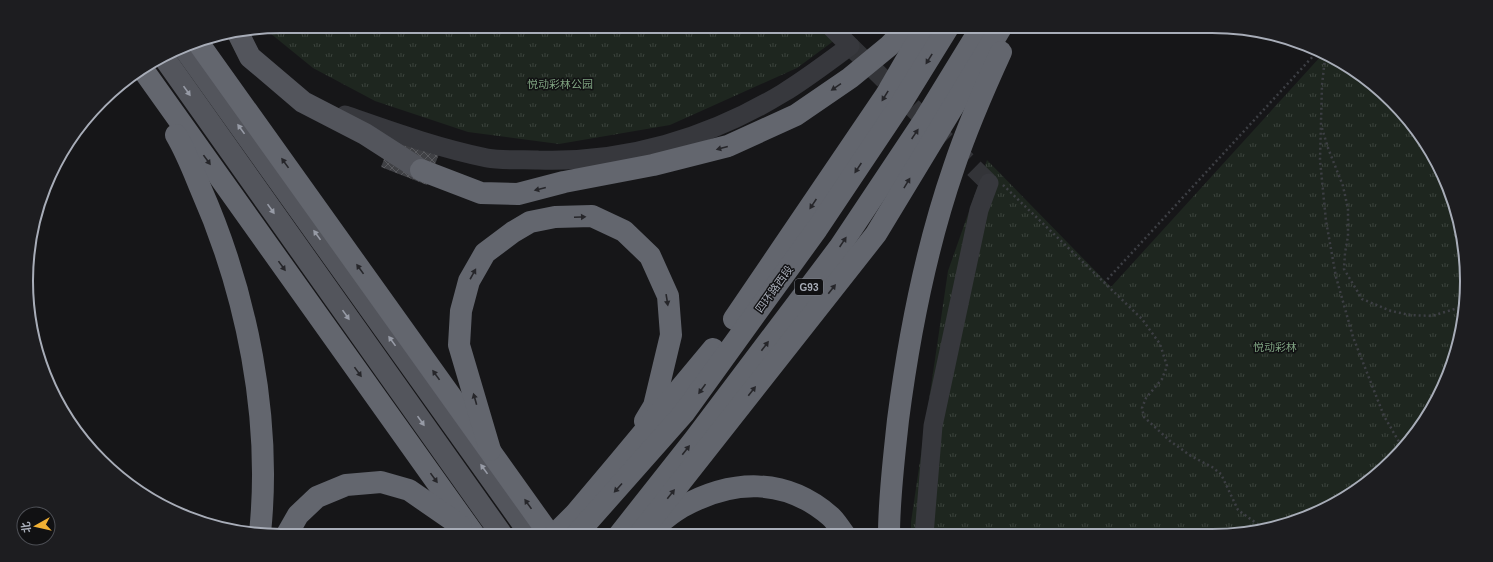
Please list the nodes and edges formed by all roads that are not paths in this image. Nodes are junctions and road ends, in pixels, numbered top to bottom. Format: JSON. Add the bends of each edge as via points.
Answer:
{"nodes":[{"id":1,"x":837,"y":33,"type":"edge"},
{"id":2,"x":901,"y":33,"type":"edge"},
{"id":3,"x":922,"y":33,"type":"edge"},
{"id":4,"x":945,"y":33,"type":"edge"},
{"id":5,"x":978,"y":33,"type":"edge"},
{"id":6,"x":998,"y":33,"type":"edge"},
{"id":7,"x":1009,"y":33,"type":"edge"},
{"id":8,"x":240,"y":37,"type":"edge"},
{"id":9,"x":201,"y":46,"type":"edge"},
{"id":10,"x":187,"y":52,"type":"edge"},
{"id":11,"x":167,"y":61,"type":"edge"},
{"id":12,"x":145,"y":74,"type":"edge"},
{"id":13,"x":142,"y":76,"type":"edge"},
{"id":14,"x":303,"y":102,"type":"junction"},
{"id":15,"x":421,"y":170,"type":"joint"},
{"id":16,"x":989,"y":183,"type":"road end"},
{"id":17,"x":490,"y":450,"type":"junction"},
{"id":18,"x":618,"y":463,"type":"junction"},
{"id":19,"x":578,"y":526,"type":"edge"},
{"id":20,"x":261,"y":528,"type":"edge"},
{"id":21,"x":290,"y":529,"type":"edge"},
{"id":22,"x":465,"y":529,"type":"edge"},
{"id":23,"x":469,"y":529,"type":"edge"},
{"id":24,"x":497,"y":529,"type":"edge"},
{"id":25,"x":527,"y":529,"type":"edge"},
{"id":26,"x":546,"y":529,"type":"edge"},
{"id":27,"x":624,"y":529,"type":"edge"},
{"id":28,"x":644,"y":529,"type":"edge"},
{"id":29,"x":651,"y":529,"type":"edge"},
{"id":30,"x":840,"y":529,"type":"edge"},
{"id":31,"x":889,"y":529,"type":"edge"},
{"id":32,"x":924,"y":529,"type":"edge"}],
"edges":[{"from":1,"to":14,"type":"street","via":[[850,46],[783,93],[719,127],[660,147],[612,157],[558,161],[488,158],[423,142]]},
{"from":2,"to":15,"type":"highway","one_way":true,"via":[[850,78],[796,115],[728,146],[518,194],[481,193]]},
{"from":3,"to":18,"type":"highway","one_way":true,"via":[[886,95],[708,357]]},
{"from":4,"to":19,"type":"highway","name":"四环路西段","number":"G93","one_way":true,"via":[[817,229],[684,413]]},
{"from":27,"to":5,"type":"highway","number":"G93","one_way":true,"via":[[839,248],[925,119]]},
{"from":28,"to":6,"type":"highway","one_way":true,"via":[[876,234]]},
{"from":7,"to":31,"type":"highway","via":[[954,167],[932,240],[905,368],[894,451]]},
{"from":8,"to":14,"type":"main road","via":[[250,57]]},
{"from":17,"to":9,"type":"highway","one_way":true},
{"from":25,"to":10,"type":"main road","one_way":true},
{"from":11,"to":24,"type":"main road","one_way":true},
{"from":12,"to":23,"type":"highway","one_way":true},
{"from":13,"to":20,"type":"highway","via":[[182,144],[212,212],[234,276],[250,349],[262,432],[263,510]]},
{"from":14,"to":15,"type":"main road","via":[[365,134]]},
{"from":16,"to":32,"type":"street","via":[[979,210],[933,426]]},
{"from":17,"to":18,"type":"highway","one_way":true,"via":[[458,345],[461,311],[469,281],[485,253],[530,222],[555,217],[592,216],[624,231],[650,256],[668,296],[671,335],[654,406]]},
{"from":26,"to":17,"type":"highway","one_way":true},
{"from":18,"to":19,"type":"highway"},
{"from":21,"to":22,"type":"highway","via":[[298,515],[317,497],[346,485],[381,482],[409,490]]},
{"from":29,"to":30,"type":"highway","via":[[682,507],[722,490],[743,486],[768,487],[791,493],[813,503],[831,517]]}]}
